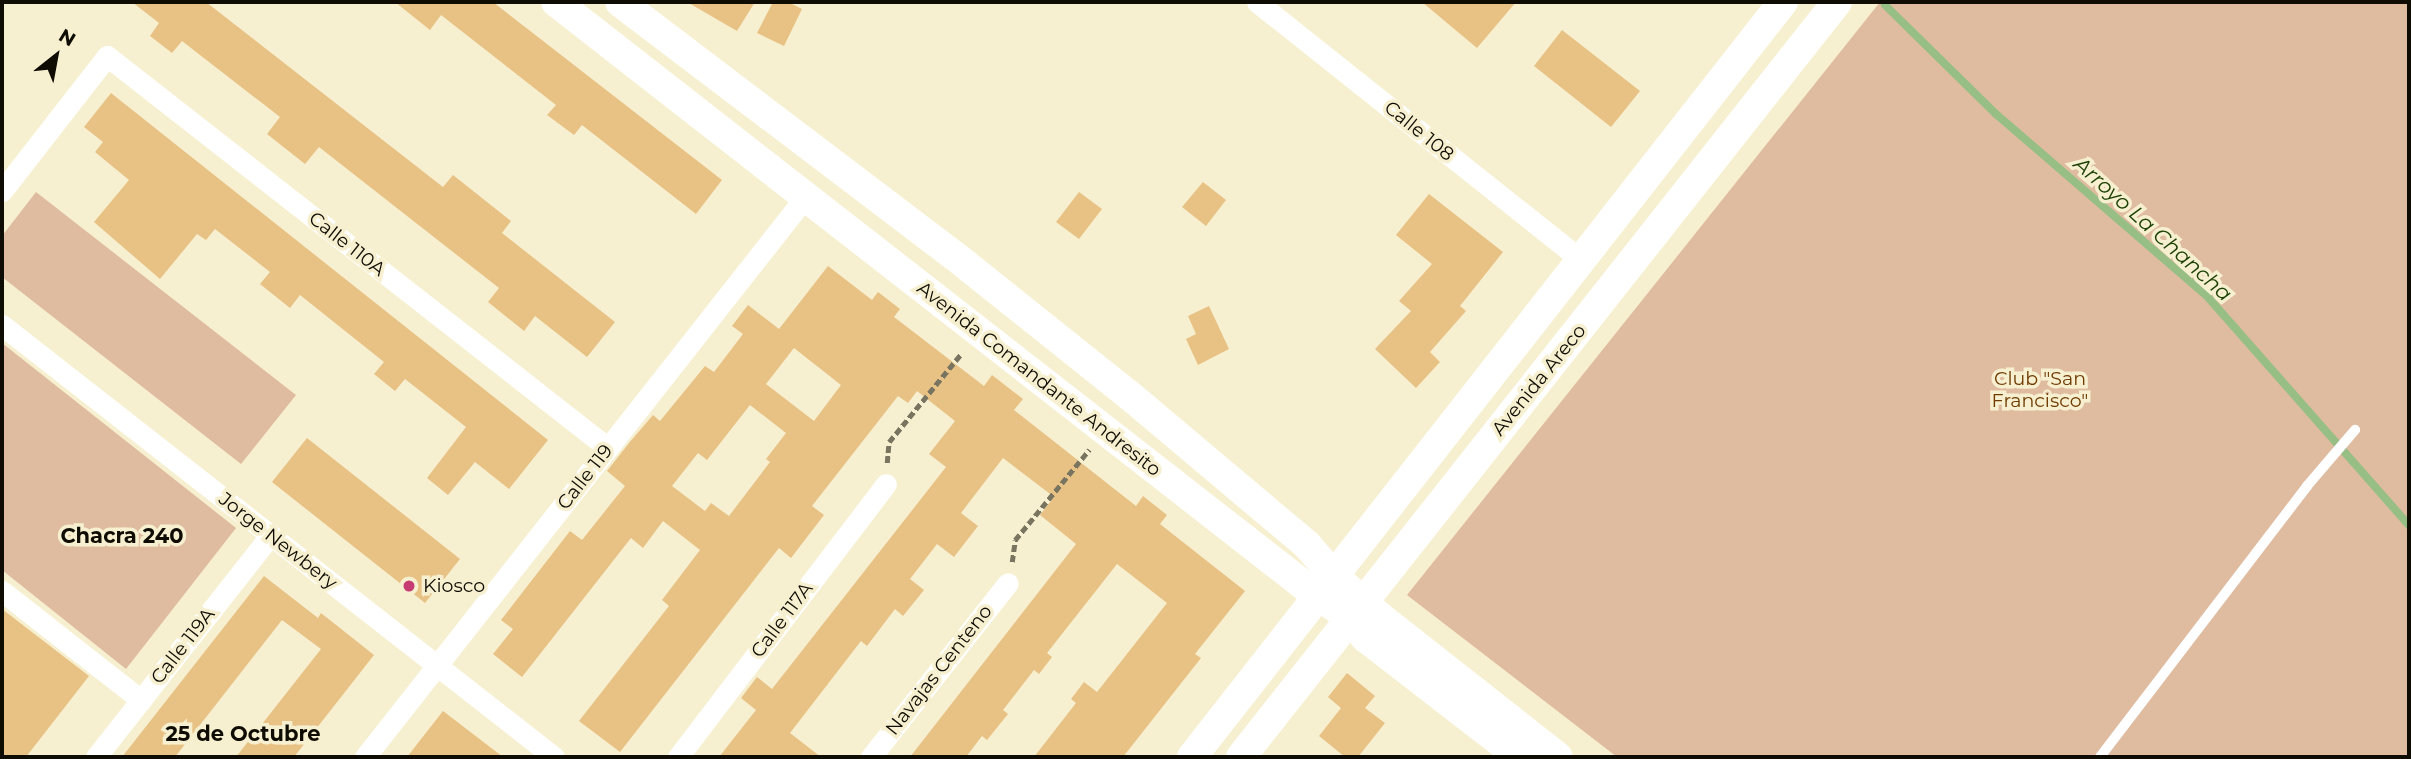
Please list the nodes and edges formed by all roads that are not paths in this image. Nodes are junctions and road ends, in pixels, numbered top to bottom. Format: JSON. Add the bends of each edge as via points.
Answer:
{"nodes":[{"id":1,"x":556,"y":2,"type":"edge"},
{"id":2,"x":620,"y":2,"type":"edge"},
{"id":3,"x":1257,"y":2,"type":"edge"},
{"id":4,"x":1783,"y":2,"type":"edge"},
{"id":5,"x":1837,"y":2,"type":"edge"},
{"id":6,"x":2,"y":191,"type":"edge"},
{"id":7,"x":806,"y":197,"type":"junction"},
{"id":8,"x":1581,"y":260,"type":"junction"},
{"id":9,"x":2,"y":324,"type":"edge"},
{"id":10,"x":2355,"y":430,"type":"dead end"},
{"id":11,"x":608,"y":448,"type":"junction"},
{"id":12,"x":886,"y":484,"type":"road end"},
{"id":13,"x":271,"y":535,"type":"junction"},
{"id":14,"x":1008,"y":583,"type":"road end"},
{"id":15,"x":1326,"y":586,"type":"junction"},
{"id":16,"x":2,"y":591,"type":"edge"},
{"id":17,"x":1355,"y":609,"type":"junction"},
{"id":18,"x":437,"y":666,"type":"junction"},
{"id":19,"x":141,"y":700,"type":"junction"},
{"id":20,"x":96,"y":757,"type":"edge"},
{"id":21,"x":365,"y":757,"type":"edge"},
{"id":22,"x":554,"y":757,"type":"edge"},
{"id":23,"x":678,"y":757,"type":"edge"},
{"id":24,"x":870,"y":757,"type":"edge"},
{"id":25,"x":1192,"y":757,"type":"edge"},
{"id":26,"x":1241,"y":757,"type":"edge"},
{"id":27,"x":1520,"y":757,"type":"edge"},
{"id":28,"x":1558,"y":757,"type":"edge"},
{"id":29,"x":2100,"y":757,"type":"edge"}],
"edges":[{"from":1,"to":7,"type":"main road","name":"Avenida Comandante Andresito"},
{"from":2,"to":15,"type":"main road","name":"Avenida Comandante Andresito","via":[[1129,395],[1307,545]]},
{"from":3,"to":8,"type":"street","name":"Calle 108"},
{"from":4,"to":8,"type":"main road","name":"Avenida Areco"},
{"from":5,"to":17,"type":"main road","name":"Avenida Areco"},
{"from":6,"to":11,"type":"street","name":"Calle 110A","via":[[107,56]]},
{"from":7,"to":11,"type":"street","name":"Calle 119"},
{"from":7,"to":15,"type":"main road","name":"Avenida Comandante Andresito","via":[[1105,430]]},
{"from":8,"to":15,"type":"main road","name":"Avenida Areco"},
{"from":9,"to":13,"type":"street","name":"Jorge Newbery"},
{"from":10,"to":29,"type":"lane"},
{"from":11,"to":18,"type":"street","name":"Calle 119"},
{"from":12,"to":23,"type":"street","name":"Calle 117A"},
{"from":13,"to":18,"type":"street","name":"Jorge Newbery"},
{"from":13,"to":19,"type":"street","name":"Calle 119A"},
{"from":14,"to":24,"type":"street","name":"Navajas Centeno"},
{"from":15,"to":17,"type":"main road","name":"Avenida Comandante Andresito"},
{"from":15,"to":25,"type":"main road","name":"Avenida Areco"},
{"from":16,"to":19,"type":"street"},
{"from":17,"to":26,"type":"main road","name":"Avenida Areco"},
{"from":17,"to":27,"type":"main road","name":"Avenida Comandante Andresito","via":[[1366,638]]},
{"from":17,"to":28,"type":"main road","name":"Avenida Comandante Andresito"},
{"from":18,"to":21,"type":"street","name":"Calle 119"},
{"from":18,"to":22,"type":"street","name":"Jorge Newbery"},
{"from":19,"to":20,"type":"street","name":"Calle 119A"}]}
